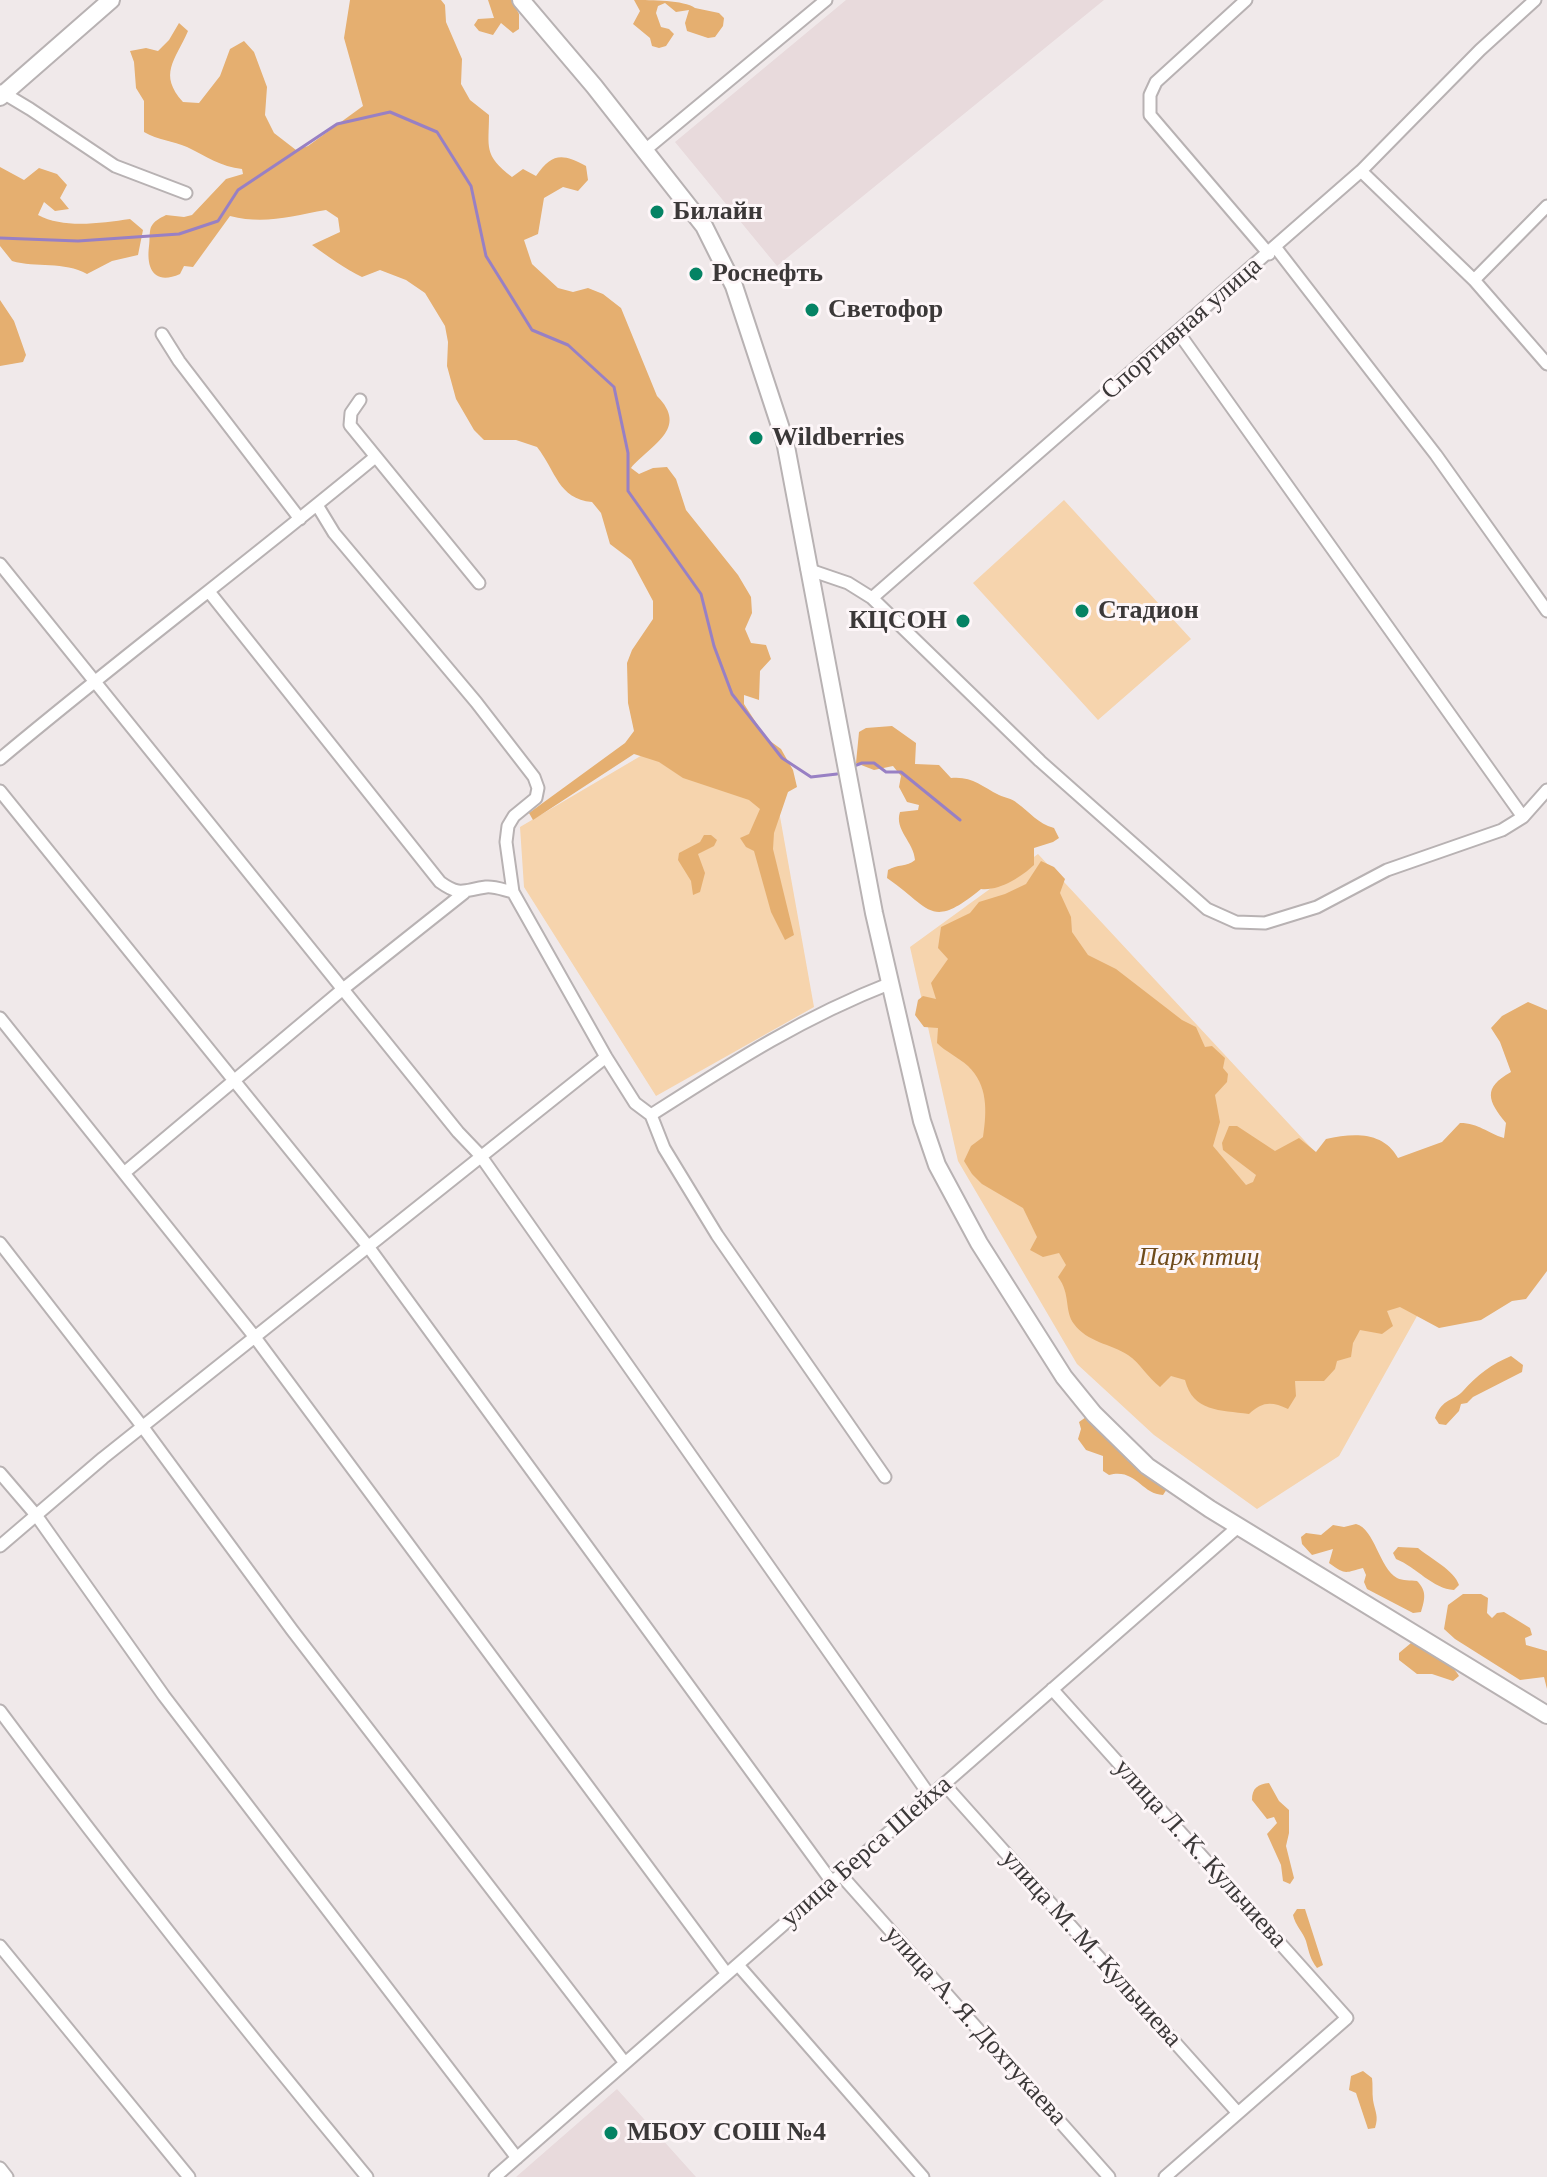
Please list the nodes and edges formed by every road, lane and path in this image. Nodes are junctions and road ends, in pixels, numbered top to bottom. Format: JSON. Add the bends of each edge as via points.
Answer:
{"nodes":[{"id":1,"x":111,"y":0,"type":"edge"},
{"id":2,"x":521,"y":0,"type":"edge"},
{"id":3,"x":826,"y":0,"type":"edge"},
{"id":4,"x":1246,"y":0,"type":"edge"},
{"id":5,"x":1535,"y":0,"type":"edge"},
{"id":6,"x":1,"y":94,"type":"edge"},
{"id":7,"x":644,"y":151,"type":"junction"},
{"id":8,"x":1361,"y":171,"type":"junction"},
{"id":9,"x":186,"y":193,"type":"dead end"},
{"id":10,"x":1547,"y":206,"type":"edge"},
{"id":11,"x":1272,"y":251,"type":"junction"},
{"id":12,"x":1474,"y":280,"type":"junction"},
{"id":13,"x":1178,"y":332,"type":"junction"},
{"id":14,"x":162,"y":334,"type":"dead end"},
{"id":15,"x":1547,"y":364,"type":"edge"},
{"id":16,"x":360,"y":400,"type":"dead end"},
{"id":17,"x":374,"y":458,"type":"junction"},
{"id":18,"x":317,"y":505,"type":"junction"},
{"id":19,"x":300,"y":519,"type":"junction"},
{"id":20,"x":0,"y":564,"type":"edge"},
{"id":21,"x":807,"y":569,"type":"junction"},
{"id":22,"x":479,"y":583,"type":"dead end"},
{"id":23,"x":210,"y":593,"type":"junction"},
{"id":24,"x":872,"y":598,"type":"junction"},
{"id":25,"x":1547,"y":611,"type":"edge"},
{"id":26,"x":93,"y":681,"type":"junction"},
{"id":27,"x":0,"y":759,"type":"edge"},
{"id":28,"x":1547,"y":790,"type":"edge"},
{"id":29,"x":0,"y":791,"type":"edge"},
{"id":30,"x":1523,"y":817,"type":"junction"},
{"id":31,"x":513,"y":892,"type":"junction"},
{"id":32,"x":464,"y":893,"type":"junction"},
{"id":33,"x":891,"y":983,"type":"junction"},
{"id":34,"x":343,"y":989,"type":"junction"},
{"id":35,"x":0,"y":1018,"type":"edge"},
{"id":36,"x":606,"y":1057,"type":"junction"},
{"id":37,"x":235,"y":1081,"type":"junction"},
{"id":38,"x":651,"y":1115,"type":"junction"},
{"id":39,"x":480,"y":1155,"type":"junction"},
{"id":40,"x":124,"y":1173,"type":"junction"},
{"id":41,"x":0,"y":1243,"type":"edge"},
{"id":42,"x":367,"y":1245,"type":"junction"},
{"id":43,"x":254,"y":1336,"type":"junction"},
{"id":44,"x":142,"y":1426,"type":"junction"},
{"id":45,"x":0,"y":1473,"type":"edge"},
{"id":46,"x":885,"y":1477,"type":"dead end"},
{"id":47,"x":36,"y":1515,"type":"junction"},
{"id":48,"x":1239,"y":1526,"type":"junction"},
{"id":49,"x":0,"y":1546,"type":"edge"},
{"id":50,"x":1052,"y":1689,"type":"junction"},
{"id":51,"x":0,"y":1711,"type":"edge"},
{"id":52,"x":1547,"y":1715,"type":"edge"},
{"id":53,"x":944,"y":1784,"type":"junction"},
{"id":54,"x":930,"y":1796,"type":"junction"},
{"id":55,"x":836,"y":1878,"type":"junction"},
{"id":56,"x":0,"y":1946,"type":"edge"},
{"id":57,"x":738,"y":1965,"type":"junction"},
{"id":58,"x":727,"y":1974,"type":"junction"},
{"id":59,"x":625,"y":2063,"type":"junction"},
{"id":60,"x":1238,"y":2113,"type":"junction"},
{"id":61,"x":517,"y":2158,"type":"junction"},
{"id":62,"x":0,"y":2168,"type":"edge"},
{"id":63,"x":7,"y":2177,"type":"edge"},
{"id":64,"x":189,"y":2177,"type":"edge"},
{"id":65,"x":367,"y":2177,"type":"edge"},
{"id":66,"x":495,"y":2177,"type":"edge"},
{"id":67,"x":923,"y":2177,"type":"edge"},
{"id":68,"x":1109,"y":2177,"type":"edge"},
{"id":69,"x":1165,"y":2177,"type":"edge"}],
"edges":[{"from":1,"to":6,"type":"main road"},
{"from":2,"to":7,"type":"main road"},
{"from":3,"to":7,"type":"street"},
{"from":4,"to":11,"type":"street","via":[[1156,82],[1148,106],[1150,115]]},
{"from":5,"to":8,"type":"street","name":"Спортивная улица"},
{"from":6,"to":9,"type":"street","via":[[115,166]]},
{"from":7,"to":21,"type":"main road","via":[[704,226],[734,286],[785,441]]},
{"from":8,"to":11,"type":"street","name":"Спортивная улица"},
{"from":8,"to":12,"type":"street"},
{"from":10,"to":12,"type":"street"},
{"from":11,"to":13,"type":"street","name":"Спортивная улица"},
{"from":11,"to":25,"type":"street","via":[[1436,455]]},
{"from":12,"to":15,"type":"street"},
{"from":13,"to":24,"type":"street","name":"Спортивная улица"},
{"from":13,"to":30,"type":"street"},
{"from":14,"to":19,"type":"street"},
{"from":16,"to":17,"type":"street","via":[[350,425]]},
{"from":17,"to":18,"type":"street"},
{"from":17,"to":22,"type":"street"},
{"from":18,"to":19,"type":"street"},
{"from":18,"to":31,"type":"street","via":[[334,533],[534,777],[536,798],[508,826]]},
{"from":19,"to":23,"type":"street"},
{"from":20,"to":26,"type":"street"},
{"from":21,"to":24,"type":"street"},
{"from":21,"to":33,"type":"main road"},
{"from":23,"to":26,"type":"street"},
{"from":23,"to":32,"type":"street","via":[[440,882]]},
{"from":24,"to":30,"type":"street","via":[[1040,761],[1195,899],[1236,922],[1265,923],[1317,907],[1387,870],[1502,830]]},
{"from":26,"to":27,"type":"street"},
{"from":26,"to":34,"type":"street"},
{"from":28,"to":30,"type":"street"},
{"from":29,"to":37,"type":"street","name":"улица А. Я. Дохтукаева"},
{"from":31,"to":32,"type":"street","via":[[490,886]]},
{"from":31,"to":36,"type":"street"},
{"from":32,"to":34,"type":"street"},
{"from":33,"to":38,"type":"street","via":[[770,1039]]},
{"from":33,"to":48,"type":"main road","via":[[937,1165],[1019,1307],[1094,1414],[1147,1466]]},
{"from":34,"to":37,"type":"street"},
{"from":34,"to":39,"type":"street"},
{"from":35,"to":40,"type":"street"},
{"from":36,"to":38,"type":"street","via":[[635,1103]]},
{"from":36,"to":39,"type":"street"},
{"from":37,"to":40,"type":"street"},
{"from":37,"to":42,"type":"street","name":"улица А. Я. Дохтукаева"},
{"from":38,"to":46,"type":"street","via":[[664,1148],[717,1235]]},
{"from":39,"to":42,"type":"street"},
{"from":39,"to":54,"type":"street"},
{"from":40,"to":43,"type":"street"},
{"from":41,"to":44,"type":"street"},
{"from":42,"to":43,"type":"street"},
{"from":42,"to":55,"type":"street","name":"улица А. Я. Дохтукаева"},
{"from":43,"to":44,"type":"street"},
{"from":43,"to":58,"type":"street"},
{"from":44,"to":47,"type":"street"},
{"from":44,"to":59,"type":"street"},
{"from":45,"to":47,"type":"street"},
{"from":47,"to":49,"type":"street"},
{"from":47,"to":61,"type":"street","via":[[164,1696]]},
{"from":48,"to":50,"type":"street","name":"улица Берса Шейха"},
{"from":48,"to":52,"type":"main road"},
{"from":50,"to":53,"type":"street","name":"улица Берса Шейха"},
{"from":50,"to":60,"type":"street","name":"улица Л. К. Кульчиева","via":[[1347,2018]]},
{"from":51,"to":65,"type":"street","via":[[92,1835]]},
{"from":53,"to":54,"type":"street","name":"улица Берса Шейха"},
{"from":53,"to":60,"type":"street","name":"улица М. М. Кульчиева"},
{"from":54,"to":55,"type":"street","name":"улица Берса Шейха"},
{"from":55,"to":57,"type":"street","name":"улица Берса Шейха"},
{"from":55,"to":68,"type":"street","name":"улица А. Я. Дохтукаева"},
{"from":56,"to":64,"type":"street"},
{"from":57,"to":58,"type":"street","name":"улица Берса Шейха"},
{"from":57,"to":67,"type":"street"},
{"from":58,"to":59,"type":"street","name":"улица Берса Шейха"},
{"from":59,"to":61,"type":"street","name":"улица Берса Шейха"},
{"from":60,"to":69,"type":"street"},
{"from":61,"to":66,"type":"street","name":"улица Берса Шейха"},
{"from":62,"to":63,"type":"street"}]}
